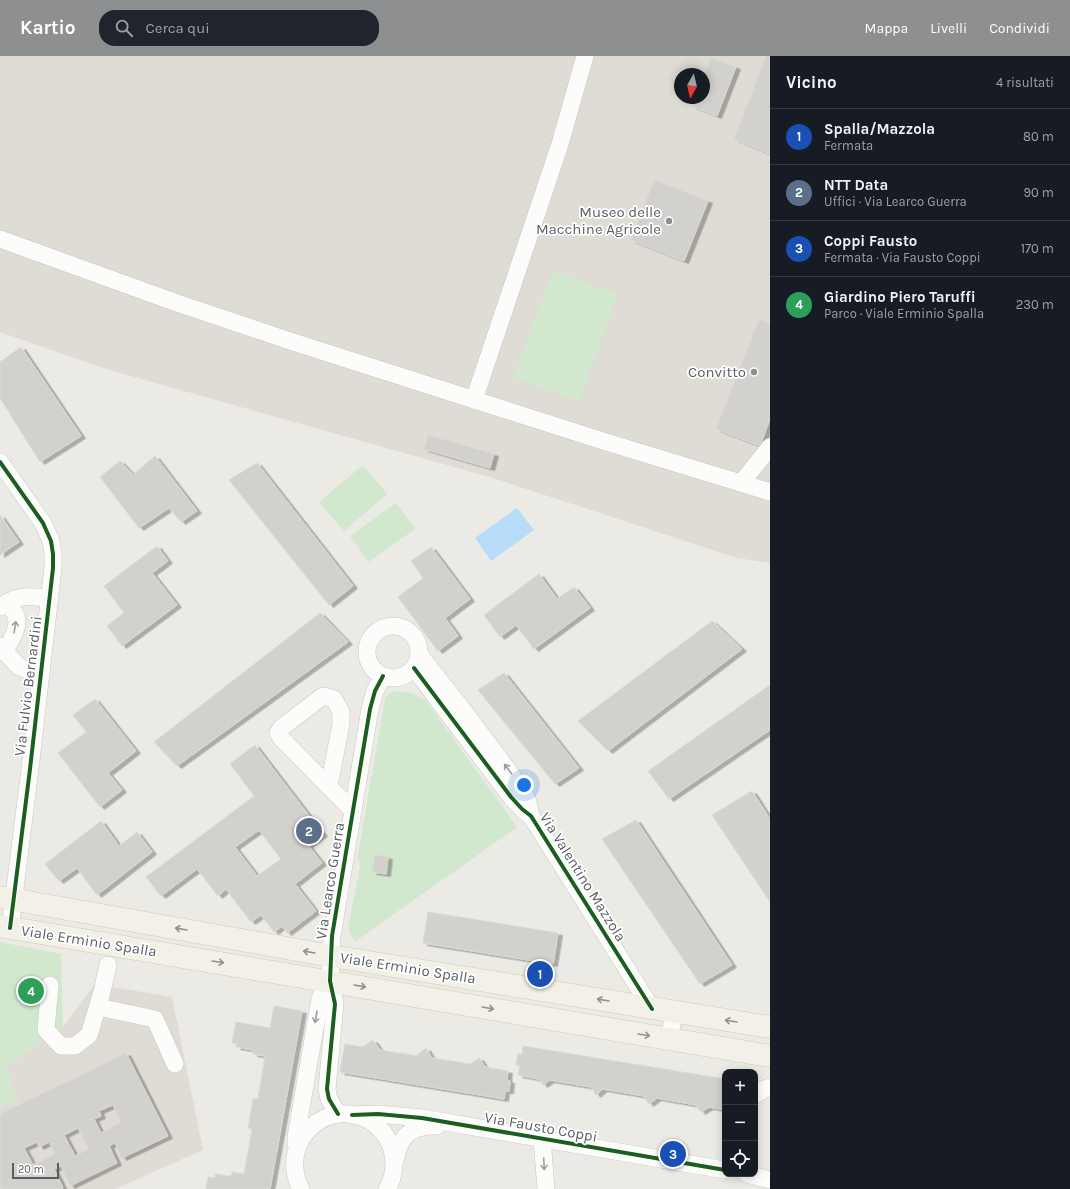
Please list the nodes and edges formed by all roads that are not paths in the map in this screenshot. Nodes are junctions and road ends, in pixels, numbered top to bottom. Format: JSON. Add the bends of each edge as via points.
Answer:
{"nodes":[{"id":1,"x":585,"y":56,"type":"edge"},
{"id":2,"x":0,"y":239,"type":"edge"},
{"id":3,"x":474,"y":400,"type":"junction"},
{"id":4,"x":770,"y":447,"type":"edge"},
{"id":5,"x":0,"y":462,"type":"edge"},
{"id":6,"x":741,"y":483,"type":"junction"},
{"id":7,"x":770,"y":492,"type":"edge"},
{"id":8,"x":50,"y":598,"type":"junction"},
{"id":9,"x":4,"y":605,"type":"edge"},
{"id":10,"x":2,"y":649,"type":"edge"},
{"id":11,"x":416,"y":661,"type":"junction"},
{"id":12,"x":41,"y":676,"type":"junction"},
{"id":13,"x":383,"y":676,"type":"junction"},
{"id":14,"x":329,"y":786,"type":"junction"},
{"id":15,"x":353,"y":811,"type":"junction"},
{"id":16,"x":7,"y":898,"type":"edge"},
{"id":17,"x":5,"y":927,"type":"edge"},
{"id":18,"x":331,"y":956,"type":"junction"},
{"id":19,"x":108,"y":965,"type":"dead end"},
{"id":20,"x":330,"y":981,"type":"junction"},
{"id":21,"x":50,"y":985,"type":"dead end"},
{"id":22,"x":98,"y":1007,"type":"junction"},
{"id":23,"x":652,"y":1009,"type":"junction"},
{"id":24,"x":674,"y":1012,"type":"junction"},
{"id":25,"x":770,"y":1027,"type":"edge"},
{"id":26,"x":670,"y":1039,"type":"junction"},
{"id":27,"x":770,"y":1056,"type":"edge"},
{"id":28,"x":175,"y":1064,"type":"dead end"},
{"id":29,"x":770,"y":1086,"type":"edge"},
{"id":30,"x":758,"y":1093,"type":"edge"},
{"id":31,"x":345,"y":1114,"type":"junction"},
{"id":32,"x":469,"y":1127,"type":"junction"},
{"id":33,"x":542,"y":1139,"type":"junction"},
{"id":34,"x":296,"y":1147,"type":"junction"},
{"id":35,"x":394,"y":1162,"type":"junction"},
{"id":36,"x":722,"y":1169,"type":"edge"},
{"id":37,"x":295,"y":1173,"type":"junction"},
{"id":38,"x":758,"y":1177,"type":"edge"},
{"id":39,"x":770,"y":1180,"type":"edge"},
{"id":40,"x":290,"y":1189,"type":"edge"},
{"id":41,"x":301,"y":1189,"type":"edge"},
{"id":42,"x":387,"y":1189,"type":"edge"},
{"id":43,"x":546,"y":1189,"type":"edge"}],
"edges":[{"from":1,"to":3,"type":"street","via":[[560,144]]},
{"from":2,"to":3,"type":"street","via":[[238,324]]},
{"from":3,"to":6,"type":"street"},
{"from":4,"to":6,"type":"street"},
{"from":5,"to":8,"type":"street","name":"Via Fulvio Bernardini","via":[[43,523],[51,542],[53,568]]},
{"from":6,"to":7,"type":"street"},
{"from":8,"to":9,"type":"street","via":[[25,596]]},
{"from":8,"to":12,"type":"street","name":"Via Fulvio Bernardini"},
{"from":10,"to":9,"type":"street","one_way":true,"via":[[14,634],[17,623],[16,616]]},
{"from":10,"to":12,"type":"street","via":[[18,666]]},
{"from":11,"to":13,"type":"street","via":[[408,674],[393,678]]},
{"from":11,"to":13,"type":"street","via":[[419,647],[410,632],[395,626],[378,630],[368,643],[367,652],[372,668]]},
{"from":11,"to":23,"type":"street","name":"Via Valentino Mazzola","via":[[449,703],[511,797],[531,816]]},
{"from":12,"to":16,"type":"street","name":"Via Fulvio Bernardini"},
{"from":13,"to":15,"type":"street","name":"Via Learco Guerra","via":[[370,709]]},
{"from":14,"to":14,"type":"street","via":[[278,733],[281,728],[324,696],[334,699],[341,712]]},
{"from":14,"to":15,"type":"street"},
{"from":15,"to":18,"type":"street","name":"Via Learco Guerra","via":[[332,936]]},
{"from":16,"to":17,"type":"street","name":"Via Fulvio Bernardini"},
{"from":18,"to":16,"type":"main road","name":"Viale Erminio Spalla","one_way":true},
{"from":17,"to":20,"type":"main road","name":"Viale Erminio Spalla","one_way":true},
{"from":18,"to":20,"type":"street","name":"Via Learco Guerra"},
{"from":23,"to":18,"type":"main road","name":"Viale Erminio Spalla","one_way":true},
{"from":19,"to":22,"type":"street"},
{"from":20,"to":26,"type":"main road","name":"Viale Erminio Spalla","one_way":true},
{"from":20,"to":31,"type":"street","name":"Via Learco Guerra","via":[[335,1004],[327,1089],[329,1100]]},
{"from":20,"to":34,"type":"street","name":"Via Learco Guerra","one_way":true,"via":[[320,999]]},
{"from":21,"to":22,"type":"street","via":[[46,1030],[61,1046],[75,1046],[89,1035]]},
{"from":22,"to":28,"type":"street","via":[[155,1019]]},
{"from":23,"to":24,"type":"main road","name":"Viale Erminio Spalla"},
{"from":25,"to":24,"type":"main road","name":"Viale Erminio Spalla","one_way":true},
{"from":24,"to":26,"type":"street"},
{"from":26,"to":27,"type":"main road","name":"Viale Erminio Spalla"},
{"from":29,"to":30,"type":"street"},
{"from":31,"to":32,"type":"street","name":"Via Fausto Coppi","via":[[405,1116]]},
{"from":31,"to":34,"type":"street","via":[[325,1118],[313,1126]]},
{"from":31,"to":35,"type":"street","via":[[365,1118],[377,1126],[390,1142]]},
{"from":32,"to":33,"type":"street","name":"Via Fausto Coppi"},
{"from":32,"to":35,"type":"street","name":"Via Fausto Coppi","via":[[429,1126],[414,1129],[400,1142]]},
{"from":33,"to":36,"type":"street","name":"Via Fausto Coppi"},
{"from":33,"to":43,"type":"street","one_way":true},
{"from":34,"to":37,"type":"street","name":"Via Learco Guerra"},
{"from":35,"to":42,"type":"street","name":"Via Fausto Coppi","via":[[392,1178]]},
{"from":37,"to":40,"type":"street"},
{"from":37,"to":41,"type":"street"},
{"from":38,"to":39,"type":"street"}]}
